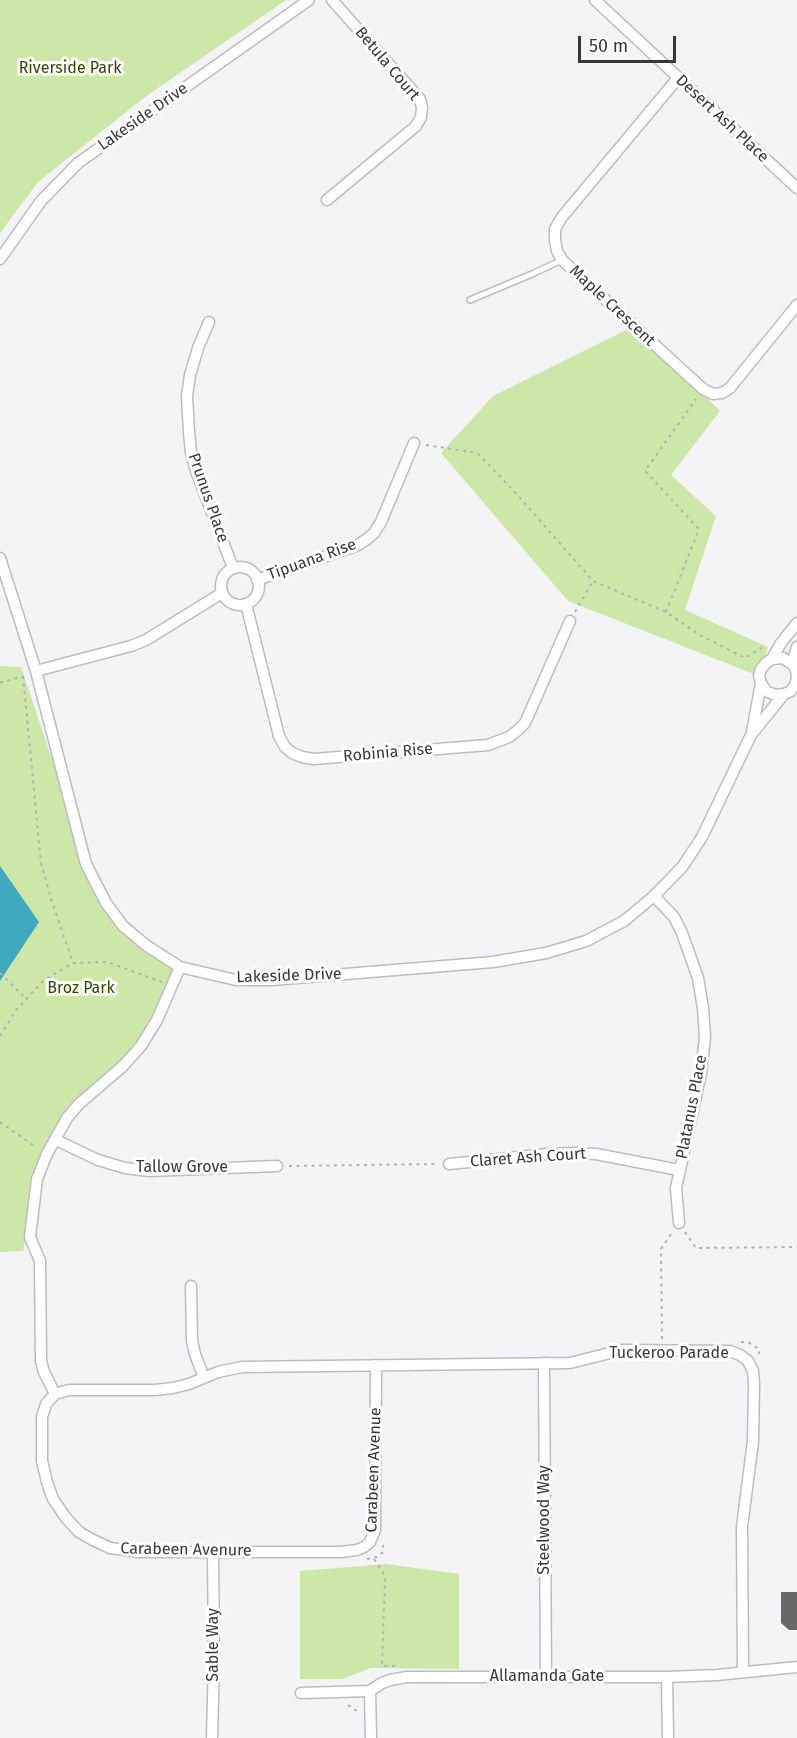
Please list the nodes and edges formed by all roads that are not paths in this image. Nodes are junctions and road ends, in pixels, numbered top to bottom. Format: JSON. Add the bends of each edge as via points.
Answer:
{"nodes":[{"id":1,"x":309,"y":0,"type":"edge"},
{"id":2,"x":332,"y":0,"type":"edge"},
{"id":3,"x":595,"y":0,"type":"edge"},
{"id":4,"x":678,"y":78,"type":"junction"},
{"id":5,"x":797,"y":188,"type":"edge"},
{"id":6,"x":327,"y":200,"type":"dead end"},
{"id":7,"x":0,"y":259,"type":"edge"},
{"id":8,"x":562,"y":260,"type":"junction"},
{"id":9,"x":470,"y":300,"type":"dead end"},
{"id":10,"x":797,"y":305,"type":"edge"},
{"id":11,"x":209,"y":322,"type":"dead end"},
{"id":12,"x":414,"y":443,"type":"road end"},
{"id":13,"x":0,"y":558,"type":"edge"},
{"id":14,"x":233,"y":568,"type":"junction"},
{"id":15,"x":2,"y":574,"type":"edge"},
{"id":16,"x":257,"y":580,"type":"junction"},
{"id":17,"x":222,"y":593,"type":"junction"},
{"id":18,"x":246,"y":604,"type":"junction"},
{"id":19,"x":570,"y":621,"type":"road end"},
{"id":20,"x":797,"y":623,"type":"edge"},
{"id":21,"x":797,"y":647,"type":"edge"},
{"id":22,"x":772,"y":659,"type":"junction"},
{"id":23,"x":795,"y":669,"type":"edge"},
{"id":24,"x":36,"y":671,"type":"junction"},
{"id":25,"x":760,"y":683,"type":"junction"},
{"id":26,"x":791,"y":693,"type":"edge"},
{"id":27,"x":752,"y":735,"type":"junction"},
{"id":28,"x":654,"y":896,"type":"junction"},
{"id":29,"x":180,"y":967,"type":"junction"},
{"id":30,"x":56,"y":1140,"type":"junction"},
{"id":31,"x":449,"y":1164,"type":"road end"},
{"id":32,"x":277,"y":1167,"type":"road end"},
{"id":33,"x":679,"y":1170,"type":"junction"},
{"id":34,"x":679,"y":1223,"type":"road end"},
{"id":35,"x":191,"y":1286,"type":"dead end"},
{"id":36,"x":544,"y":1363,"type":"junction"},
{"id":37,"x":376,"y":1365,"type":"junction"},
{"id":38,"x":204,"y":1378,"type":"junction"},
{"id":39,"x":55,"y":1394,"type":"junction"},
{"id":40,"x":213,"y":1552,"type":"junction"},
{"id":41,"x":341,"y":1552,"type":"joint"},
{"id":42,"x":797,"y":1667,"type":"edge"},
{"id":43,"x":743,"y":1672,"type":"junction"},
{"id":44,"x":546,"y":1676,"type":"junction"},
{"id":45,"x":667,"y":1677,"type":"junction"},
{"id":46,"x":370,"y":1691,"type":"junction"},
{"id":47,"x":301,"y":1693,"type":"dead end"},
{"id":48,"x":212,"y":1738,"type":"edge"},
{"id":49,"x":371,"y":1738,"type":"edge"},
{"id":50,"x":668,"y":1738,"type":"edge"}],
"edges":[{"from":1,"to":7,"type":"street","name":"Lakeside Drive","via":[[78,163],[41,201]]},
{"from":2,"to":6,"type":"street","name":"Betula Court","via":[[420,99],[422,108],[416,126]]},
{"from":3,"to":4,"type":"street","name":"Desert Ash Place"},
{"from":4,"to":5,"type":"street","name":"Desert Ash Place"},
{"from":4,"to":8,"type":"street","name":"Maple Crescent","via":[[561,217],[555,240]]},
{"from":8,"to":9,"type":"lane"},
{"from":8,"to":10,"type":"street","name":"Maple Crescent","via":[[713,394],[730,388]]},
{"from":11,"to":14,"type":"street","name":"Prunus Place","via":[[190,375],[189,432],[196,471]]},
{"from":12,"to":16,"type":"street","name":"Tipuana Rise","via":[[374,533],[358,545]]},
{"from":13,"to":15,"type":"street","name":"Lakeside Drive"},
{"from":14,"to":16,"type":"street","name":"Tipuana Rise","via":[[248,569]]},
{"from":14,"to":17,"type":"street","via":[[222,578]]},
{"from":15,"to":24,"type":"street","name":"Lakeside Drive"},
{"from":16,"to":18,"type":"street","name":"Tipuana Rise","via":[[257,594]]},
{"from":17,"to":18,"type":"street","via":[[231,603]]},
{"from":17,"to":24,"type":"street","via":[[146,640]]},
{"from":18,"to":19,"type":"street","name":"Robinia Rise","via":[[279,736],[292,753],[314,759],[488,745],[509,736],[525,723]]},
{"from":20,"to":22,"type":"street","name":"Lakeside Drive"},
{"from":21,"to":23,"type":"street","name":"Lakeside Drive"},
{"from":22,"to":23,"type":"street","via":[[783,658]]},
{"from":22,"to":25,"type":"street","name":"Lakeside Drive","via":[[761,669]]},
{"from":23,"to":26,"type":"street","name":"Lakeside Drive","via":[[797,678]]},
{"from":24,"to":29,"type":"street","name":"Lakeside Drive","via":[[86,864],[123,926]]},
{"from":25,"to":26,"type":"street","via":[[775,695]]},
{"from":25,"to":27,"type":"street","name":"Lakeside Drive"},
{"from":26,"to":27,"type":"street","name":"Lakeside Drive"},
{"from":27,"to":28,"type":"street","name":"Lakeside Drive","via":[[702,837],[683,866]]},
{"from":28,"to":29,"type":"street","name":"Lakeside Drive","via":[[624,921],[586,941],[492,962],[272,980],[236,980]]},
{"from":28,"to":33,"type":"street","name":"Platanus Place","via":[[674,917],[682,933],[698,978],[703,1008],[701,1073]]},
{"from":29,"to":30,"type":"street","via":[[141,1046],[79,1104]]},
{"from":30,"to":32,"type":"street","name":"Tallow Grove","via":[[124,1168],[150,1171]]},
{"from":30,"to":39,"type":"street","via":[[37,1179],[30,1237],[40,1261],[41,1361]]},
{"from":31,"to":33,"type":"street","name":"Claret Ash Court","via":[[576,1153]]},
{"from":33,"to":34,"type":"street","name":"Platanus Place"},
{"from":35,"to":38,"type":"street","via":[[192,1341]]},
{"from":36,"to":37,"type":"street","name":"Tuckeroo Parade"},
{"from":36,"to":43,"type":"street","name":"Tuckeroo Parade","via":[[570,1363],[622,1350],[730,1351],[748,1361],[754,1384],[753,1441],[742,1527]]},
{"from":36,"to":44,"type":"street","name":"Steelwood Way"},
{"from":37,"to":38,"type":"street","name":"Tuckeroo Parade","via":[[242,1367]]},
{"from":37,"to":41,"type":"street","name":"Carabeen Avenue","via":[[375,1530],[364,1547]]},
{"from":38,"to":39,"type":"street","name":"Tuckeroo Parade","via":[[155,1390],[69,1390]]},
{"from":39,"to":40,"type":"street","name":"Carabeen Avenure","via":[[42,1417],[42,1461],[53,1499],[79,1532],[124,1551]]},
{"from":40,"to":41,"type":"street","name":"Carabeen Avenure"},
{"from":40,"to":48,"type":"street","name":"Sable Way"},
{"from":42,"to":43,"type":"street","name":"Allamanda Gate"},
{"from":43,"to":45,"type":"street","name":"Allamanda Gate"},
{"from":44,"to":45,"type":"street","name":"Allamanda Gate"},
{"from":44,"to":46,"type":"street","name":"Allamanda Gate","via":[[398,1678]]},
{"from":45,"to":50,"type":"street"},
{"from":46,"to":47,"type":"street","name":"Allamanda Gate"},
{"from":46,"to":49,"type":"street"}]}
